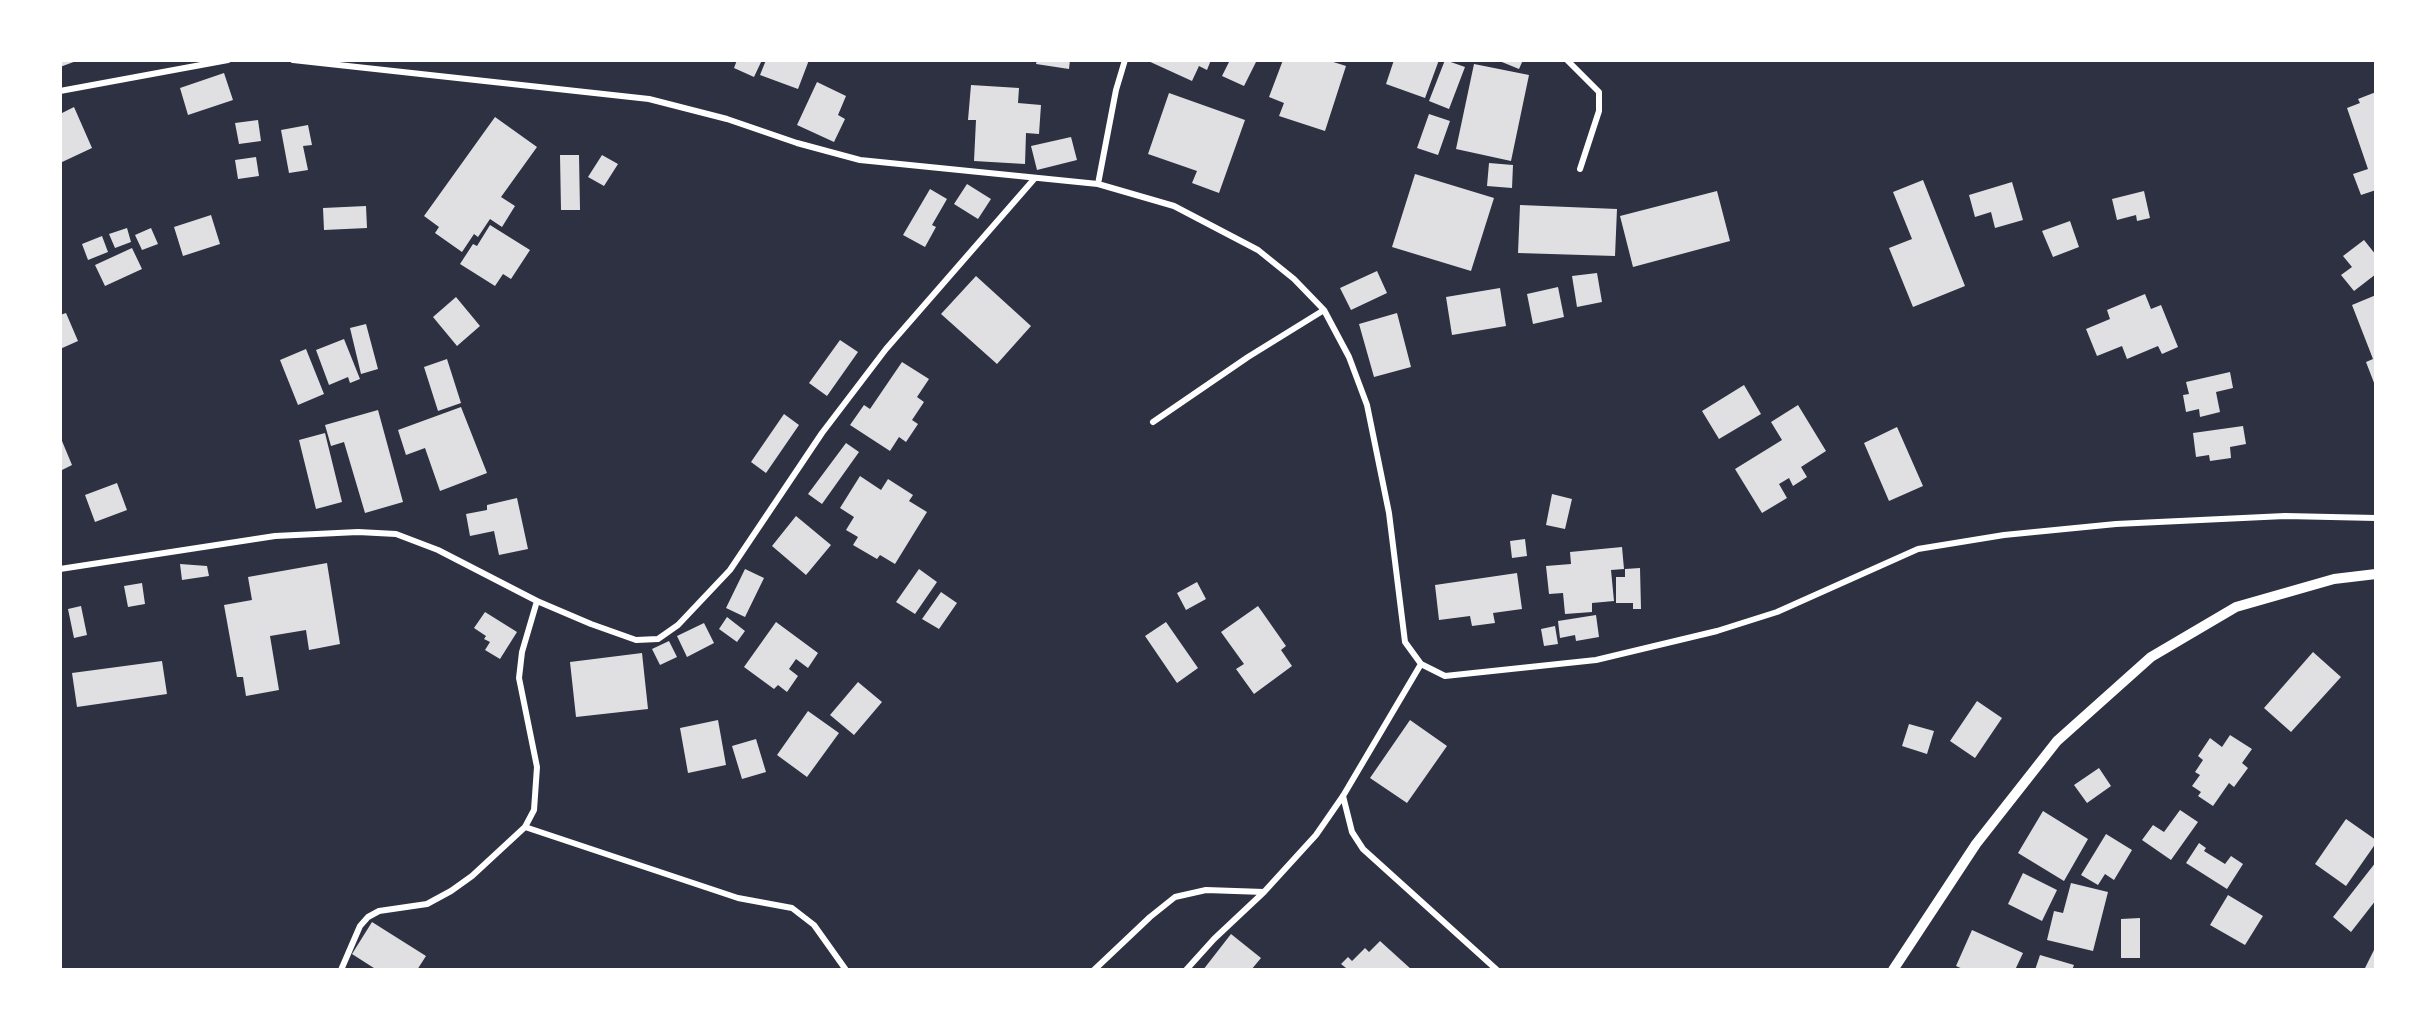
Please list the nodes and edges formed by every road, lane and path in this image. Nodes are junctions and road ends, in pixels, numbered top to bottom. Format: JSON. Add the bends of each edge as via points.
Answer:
{"nodes":[{"id":1,"x":228,"y":60,"type":"edge"},
{"id":2,"x":293,"y":60,"type":"edge"},
{"id":3,"x":1125,"y":60,"type":"edge"},
{"id":4,"x":1567,"y":60,"type":"edge"},
{"id":5,"x":60,"y":91,"type":"edge"},
{"id":6,"x":1580,"y":169,"type":"dead end"},
{"id":7,"x":1035,"y":178,"type":"junction"},
{"id":8,"x":1098,"y":184,"type":"junction"},
{"id":9,"x":1324,"y":310,"type":"junction"},
{"id":10,"x":1153,"y":422,"type":"dead end"},
{"id":11,"x":2376,"y":518,"type":"edge"},
{"id":12,"x":60,"y":569,"type":"edge"},
{"id":13,"x":2376,"y":574,"type":"edge"},
{"id":14,"x":537,"y":601,"type":"junction"},
{"id":15,"x":1421,"y":664,"type":"junction"},
{"id":16,"x":1344,"y":796,"type":"junction"},
{"id":17,"x":525,"y":827,"type":"junction"},
{"id":18,"x":1264,"y":892,"type":"junction"},
{"id":19,"x":341,"y":970,"type":"edge"},
{"id":20,"x":846,"y":970,"type":"edge"},
{"id":21,"x":1094,"y":970,"type":"edge"},
{"id":22,"x":1186,"y":970,"type":"edge"},
{"id":23,"x":1497,"y":970,"type":"edge"},
{"id":24,"x":1893,"y":970,"type":"edge"}],
"edges":[{"from":1,"to":5,"type":"street"},
{"from":2,"to":7,"type":"street","via":[[649,99],[860,160]]},
{"from":3,"to":8,"type":"street"},
{"from":4,"to":6,"type":"street","via":[[1599,92],[1599,111]]},
{"from":7,"to":8,"type":"street"},
{"from":7,"to":14,"type":"street","via":[[886,349],[822,433],[729,570],[678,626],[658,639],[636,640]]},
{"from":8,"to":9,"type":"street","via":[[1174,206],[1258,250]]},
{"from":9,"to":10,"type":"street"},
{"from":9,"to":15,"type":"street","via":[[1349,357],[1367,405],[1389,513],[1406,642]]},
{"from":11,"to":15,"type":"street","via":[[2274,516],[2116,524],[2004,535],[1918,549],[1777,612],[1717,632],[1596,660],[1445,676]]},
{"from":12,"to":14,"type":"street","via":[[275,536],[396,534],[438,550]]},
{"from":13,"to":24,"type":"street","via":[[2334,579],[2236,608],[2151,657],[2057,741],[1976,844]]},
{"from":14,"to":17,"type":"street","via":[[519,678],[537,767],[534,810]]},
{"from":15,"to":16,"type":"street"},
{"from":16,"to":18,"type":"street","via":[[1316,835]]},
{"from":16,"to":23,"type":"street","via":[[1352,832],[1363,849]]},
{"from":17,"to":19,"type":"street","via":[[451,891],[427,904],[379,910],[368,917],[360,926]]},
{"from":17,"to":20,"type":"street","via":[[738,898],[792,908],[814,926]]},
{"from":18,"to":21,"type":"street","via":[[1206,890],[1175,897]]},
{"from":18,"to":22,"type":"street"}]}
